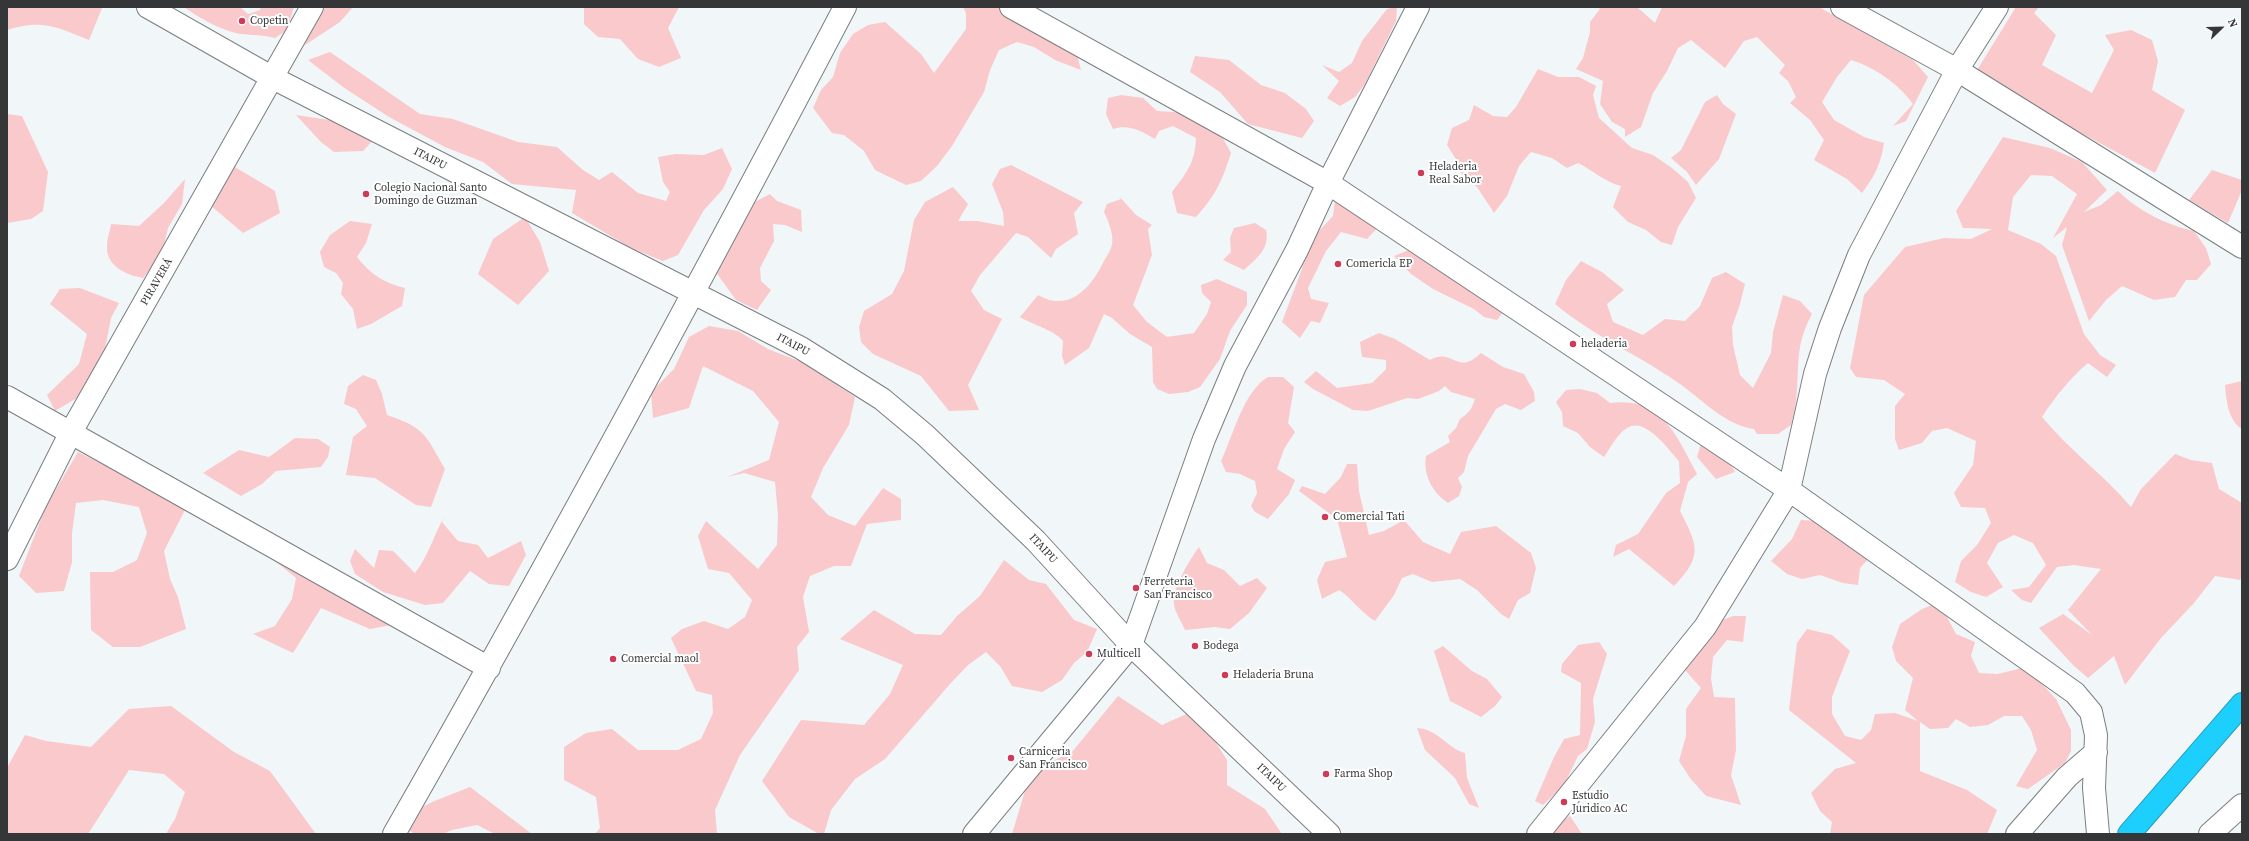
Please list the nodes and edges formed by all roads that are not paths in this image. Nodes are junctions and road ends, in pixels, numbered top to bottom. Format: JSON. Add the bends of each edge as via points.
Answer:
{"nodes":[{"id":1,"x":148,"y":7,"type":"edge"},
{"id":2,"x":312,"y":7,"type":"edge"},
{"id":3,"x":845,"y":7,"type":"edge"},
{"id":4,"x":1011,"y":7,"type":"edge"},
{"id":5,"x":1418,"y":7,"type":"edge"},
{"id":6,"x":1842,"y":7,"type":"edge"},
{"id":7,"x":1997,"y":7,"type":"edge"},
{"id":8,"x":1957,"y":70,"type":"junction"},
{"id":9,"x":273,"y":78,"type":"junction"},
{"id":10,"x":1328,"y":183,"type":"junction"},
{"id":11,"x":2242,"y":247,"type":"edge"},
{"id":12,"x":694,"y":294,"type":"junction"},
{"id":13,"x":7,"y":398,"type":"edge"},
{"id":14,"x":71,"y":432,"type":"junction"},
{"id":15,"x":1789,"y":490,"type":"junction"},
{"id":16,"x":7,"y":559,"type":"edge"},
{"id":17,"x":1131,"y":645,"type":"junction"},
{"id":18,"x":489,"y":668,"type":"junction"},
{"id":19,"x":2242,"y":704,"type":"edge"},
{"id":20,"x":2096,"y":752,"type":"junction"},
{"id":21,"x":2242,"y":806,"type":"edge"},
{"id":22,"x":394,"y":834,"type":"edge"},
{"id":23,"x":974,"y":834,"type":"edge"},
{"id":24,"x":1329,"y":834,"type":"edge"},
{"id":25,"x":1538,"y":834,"type":"edge"},
{"id":26,"x":2017,"y":834,"type":"edge"},
{"id":27,"x":2098,"y":834,"type":"edge"},
{"id":28,"x":2129,"y":834,"type":"edge"},
{"id":29,"x":2210,"y":834,"type":"edge"}],
"edges":[{"from":1,"to":9,"type":"street","name":"ITAIPU"},
{"from":2,"to":9,"type":"street","name":"PIRAVERÁ"},
{"from":3,"to":12,"type":"street"},
{"from":4,"to":10,"type":"street"},
{"from":5,"to":10,"type":"street"},
{"from":6,"to":8,"type":"street"},
{"from":7,"to":8,"type":"street"},
{"from":8,"to":11,"type":"street"},
{"from":8,"to":15,"type":"street","via":[[1858,255],[1815,374]]},
{"from":9,"to":12,"type":"street","name":"ITAIPU"},
{"from":9,"to":14,"type":"street","name":"PIRAVERÁ"},
{"from":10,"to":15,"type":"street"},
{"from":10,"to":17,"type":"street","via":[[1297,250],[1235,366],[1207,432]]},
{"from":12,"to":17,"type":"street","name":"ITAIPU","via":[[801,348],[882,399],[925,435],[1036,541]]},
{"from":12,"to":18,"type":"street"},
{"from":13,"to":14,"type":"street"},
{"from":14,"to":16,"type":"street","name":"PIRAVERÁ"},
{"from":14,"to":18,"type":"street"},
{"from":15,"to":20,"type":"street","via":[[2075,693],[2091,712],[2096,735]]},
{"from":15,"to":25,"type":"street","via":[[1706,627]]},
{"from":17,"to":23,"type":"street"},
{"from":17,"to":24,"type":"street","name":"ITAIPU"},
{"from":18,"to":22,"type":"street"},
{"from":19,"to":28,"type":"highway"},
{"from":20,"to":26,"type":"street","via":[[2066,777]]},
{"from":20,"to":27,"type":"street","via":[[2094,788]]},
{"from":21,"to":29,"type":"street"}]}
